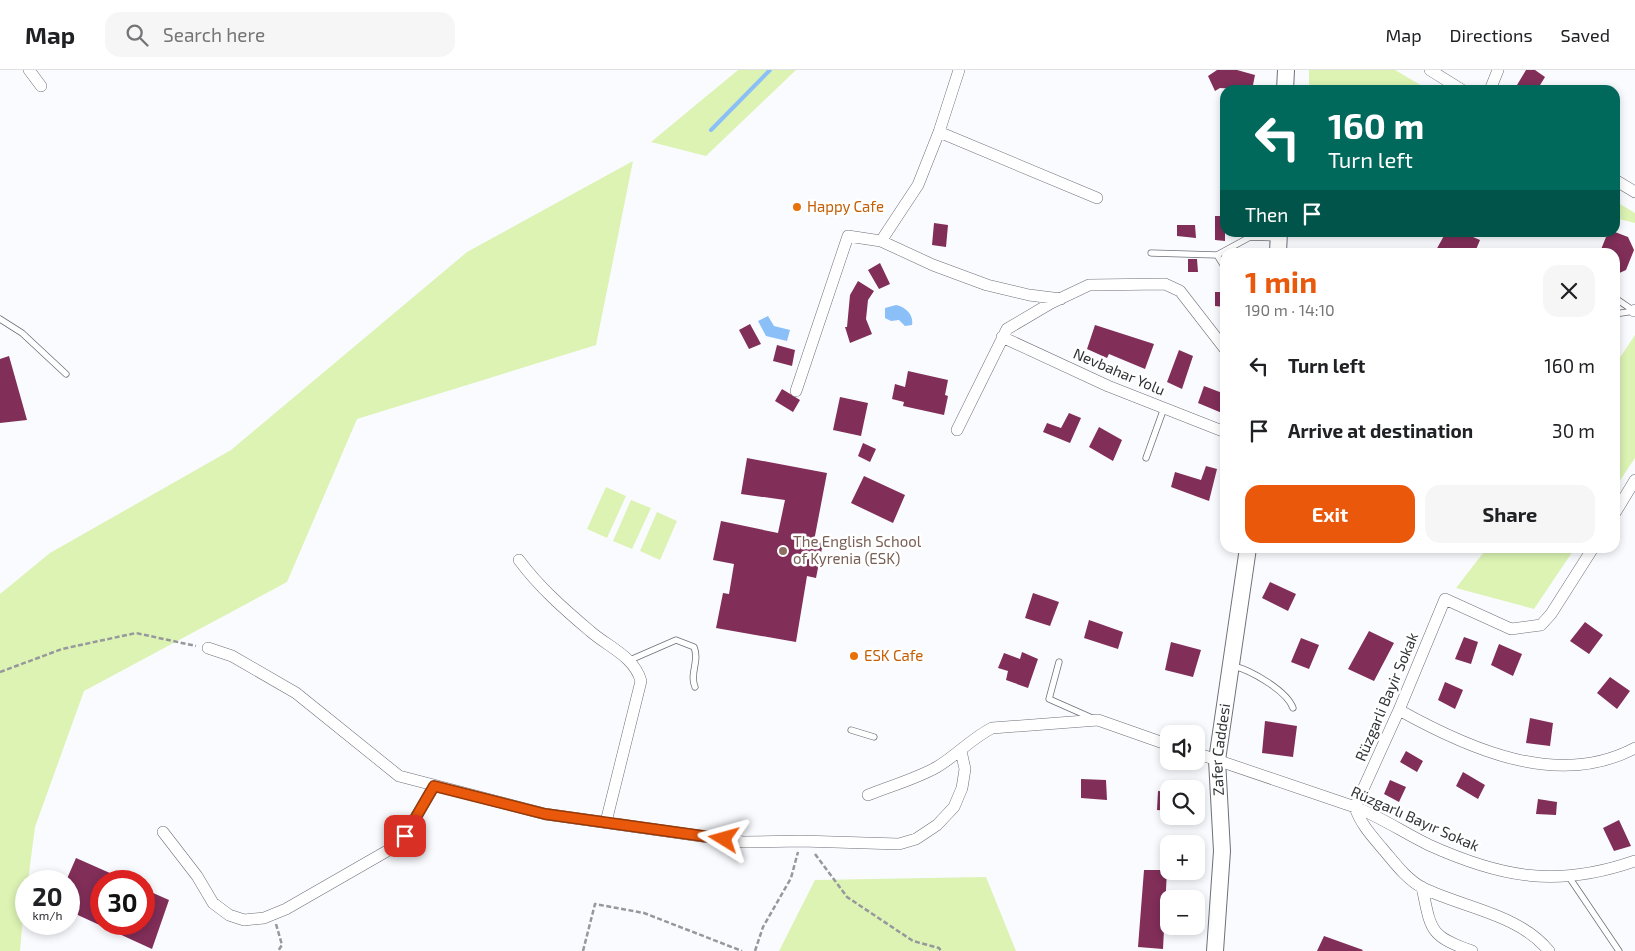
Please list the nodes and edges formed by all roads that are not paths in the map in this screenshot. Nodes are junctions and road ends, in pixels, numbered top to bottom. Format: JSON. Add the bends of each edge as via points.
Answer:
{"nodes":[{"id":1,"x":29,"y":70,"type":"edge"},
{"id":2,"x":959,"y":70,"type":"edge"},
{"id":3,"x":1286,"y":70,"type":"edge"},
{"id":4,"x":1430,"y":70,"type":"edge"},
{"id":5,"x":1498,"y":70,"type":"edge"},
{"id":6,"x":1285,"y":85,"type":"edge"},
{"id":7,"x":1454,"y":85,"type":"edge"},
{"id":8,"x":1492,"y":85,"type":"edge"},
{"id":9,"x":41,"y":86,"type":"dead end"},
{"id":10,"x":939,"y":132,"type":"junction"},
{"id":11,"x":1620,"y":183,"type":"edge"},
{"id":12,"x":1635,"y":192,"type":"edge"},
{"id":13,"x":1097,"y":198,"type":"dead end"},
{"id":14,"x":1250,"y":237,"type":"edge"},
{"id":15,"x":1250,"y":237,"type":"edge"},
{"id":16,"x":881,"y":241,"type":"junction"},
{"id":17,"x":1278,"y":241,"type":"edge"},
{"id":18,"x":1230,"y":248,"type":"edge"},
{"id":19,"x":1151,"y":253,"type":"dead end"},
{"id":20,"x":1220,"y":253,"type":"edge"},
{"id":21,"x":1217,"y":255,"type":"junction"},
{"id":22,"x":1220,"y":260,"type":"edge"},
{"id":23,"x":1060,"y":299,"type":"junction"},
{"id":24,"x":1620,"y":301,"type":"edge"},
{"id":25,"x":1634,"y":310,"type":"edge"},
{"id":26,"x":1620,"y":313,"type":"edge"},
{"id":27,"x":0,"y":319,"type":"edge"},
{"id":28,"x":1002,"y":337,"type":"junction"},
{"id":29,"x":1220,"y":342,"type":"edge"},
{"id":30,"x":66,"y":374,"type":"dead end"},
{"id":31,"x":796,"y":391,"type":"dead end"},
{"id":32,"x":1164,"y":408,"type":"junction"},
{"id":33,"x":957,"y":430,"type":"dead end"},
{"id":34,"x":1220,"y":430,"type":"edge"},
{"id":35,"x":1146,"y":458,"type":"dead end"},
{"id":36,"x":1635,"y":480,"type":"edge"},
{"id":37,"x":1620,"y":505,"type":"edge"},
{"id":38,"x":1247,"y":553,"type":"edge"},
{"id":39,"x":1589,"y":553,"type":"edge"},
{"id":40,"x":519,"y":560,"type":"dead end"},
{"id":41,"x":208,"y":648,"type":"road end"},
{"id":42,"x":630,"y":660,"type":"junction"},
{"id":43,"x":1059,"y":662,"type":"dead end"},
{"id":44,"x":1229,"y":665,"type":"junction"},
{"id":45,"x":695,"y":687,"type":"dead end"},
{"id":46,"x":1293,"y":708,"type":"dead end"},
{"id":47,"x":1399,"y":710,"type":"junction"},
{"id":48,"x":1098,"y":720,"type":"junction"},
{"id":49,"x":851,"y":730,"type":"dead end"},
{"id":50,"x":874,"y":736,"type":"dead end"},
{"id":51,"x":1160,"y":742,"type":"edge"},
{"id":52,"x":1635,"y":748,"type":"edge"},
{"id":53,"x":961,"y":751,"type":"junction"},
{"id":54,"x":1205,"y":756,"type":"edge"},
{"id":55,"x":1217,"y":760,"type":"junction"},
{"id":56,"x":434,"y":786,"type":"junction"},
{"id":57,"x":868,"y":795,"type":"dead end"},
{"id":58,"x":1355,"y":807,"type":"junction"},
{"id":59,"x":606,"y":822,"type":"junction"},
{"id":60,"x":163,"y":832,"type":"dead end"},
{"id":61,"x":1635,"y":861,"type":"edge"},
{"id":62,"x":1569,"y":877,"type":"junction"},
{"id":63,"x":1422,"y":887,"type":"junction"},
{"id":64,"x":1215,"y":951,"type":"edge"},
{"id":65,"x":1472,"y":951,"type":"edge"},
{"id":66,"x":1549,"y":951,"type":"edge"},
{"id":67,"x":1619,"y":951,"type":"edge"}],
"edges":[{"from":1,"to":9,"type":"street"},
{"from":2,"to":10,"type":"street"},
{"from":3,"to":6,"type":"street"},
{"from":4,"to":7,"type":"street"},
{"from":5,"to":8,"type":"street"},
{"from":10,"to":13,"type":"street"},
{"from":10,"to":16,"type":"street","via":[[918,186]]},
{"from":11,"to":12,"type":"street"},
{"from":14,"to":17,"type":"lane"},
{"from":15,"to":18,"type":"lane"},
{"from":16,"to":23,"type":"street","via":[[987,285],[1029,296]]},
{"from":16,"to":31,"type":"street","via":[[848,236]]},
{"from":19,"to":21,"type":"lane"},
{"from":20,"to":21,"type":"lane"},
{"from":21,"to":22,"type":"lane"},
{"from":23,"to":28,"type":"street","via":[[1006,330]]},
{"from":23,"to":29,"type":"street","via":[[1089,285],[1165,284],[1180,291]]},
{"from":24,"to":25,"type":"lane"},
{"from":25,"to":26,"type":"lane"},
{"from":27,"to":30,"type":"lane","via":[[22,333]]},
{"from":28,"to":32,"type":"street","name":"Nevbahar Yolu"},
{"from":28,"to":33,"type":"street"},
{"from":32,"to":34,"type":"street","name":"Nevbahar Yolu"},
{"from":32,"to":35,"type":"lane"},
{"from":36,"to":37,"type":"street"},
{"from":38,"to":44,"type":"street","name":"Zafer Caddesi"},
{"from":39,"to":47,"type":"street","name":"Rüzgarli Bayir Sokak","via":[[1541,625],[1511,629],[1445,599]]},
{"from":40,"to":42,"type":"street","via":[[538,584],[591,632]]},
{"from":41,"to":56,"type":"street","via":[[232,656],[296,694],[399,776]]},
{"from":42,"to":45,"type":"lane","via":[[676,640],[684,642],[694,647],[697,654],[692,681]]},
{"from":42,"to":59,"type":"street","via":[[641,681]]},
{"from":43,"to":48,"type":"lane","via":[[1049,699]]},
{"from":44,"to":46,"type":"lane","via":[[1247,669],[1290,699]]},
{"from":44,"to":55,"type":"street","name":"Zafer Caddesi"},
{"from":47,"to":52,"type":"street","via":[[1488,752],[1520,761],[1601,763]]},
{"from":47,"to":58,"type":"street","name":"Rüzgarli Bayir Sokak"},
{"from":48,"to":51,"type":"street"},
{"from":48,"to":53,"type":"street","via":[[992,728],[977,736]]},
{"from":49,"to":50,"type":"lane"},
{"from":53,"to":57,"type":"street","via":[[936,767]]},
{"from":53,"to":59,"type":"street","via":[[965,769],[954,807],[938,825],[916,839],[899,844],[743,842]]},
{"from":54,"to":55,"type":"street","name":"Rüzgarlı Bayır Sokak"},
{"from":55,"to":58,"type":"street","name":"Rüzgarlı Bayır Sokak"},
{"from":55,"to":64,"type":"street","name":"Zafer Caddesi","via":[[1222,851]]},
{"from":56,"to":59,"type":"street","via":[[545,814]]},
{"from":56,"to":60,"type":"street","via":[[405,836],[394,847],[264,918],[244,920],[229,915],[213,903],[188,863]]},
{"from":58,"to":62,"type":"street","name":"Rüzgarlı Bayır Sokak","via":[[1428,845],[1506,873],[1542,878]]},
{"from":58,"to":63,"type":"street","via":[[1359,819],[1374,839],[1402,872]]},
{"from":61,"to":62,"type":"street","name":"Rüzgarlı Bayır Sokak"},
{"from":62,"to":67,"type":"lane"},
{"from":63,"to":65,"type":"street","via":[[1430,924],[1436,934],[1446,942]]},
{"from":63,"to":66,"type":"street","via":[[1530,932]]}]}
